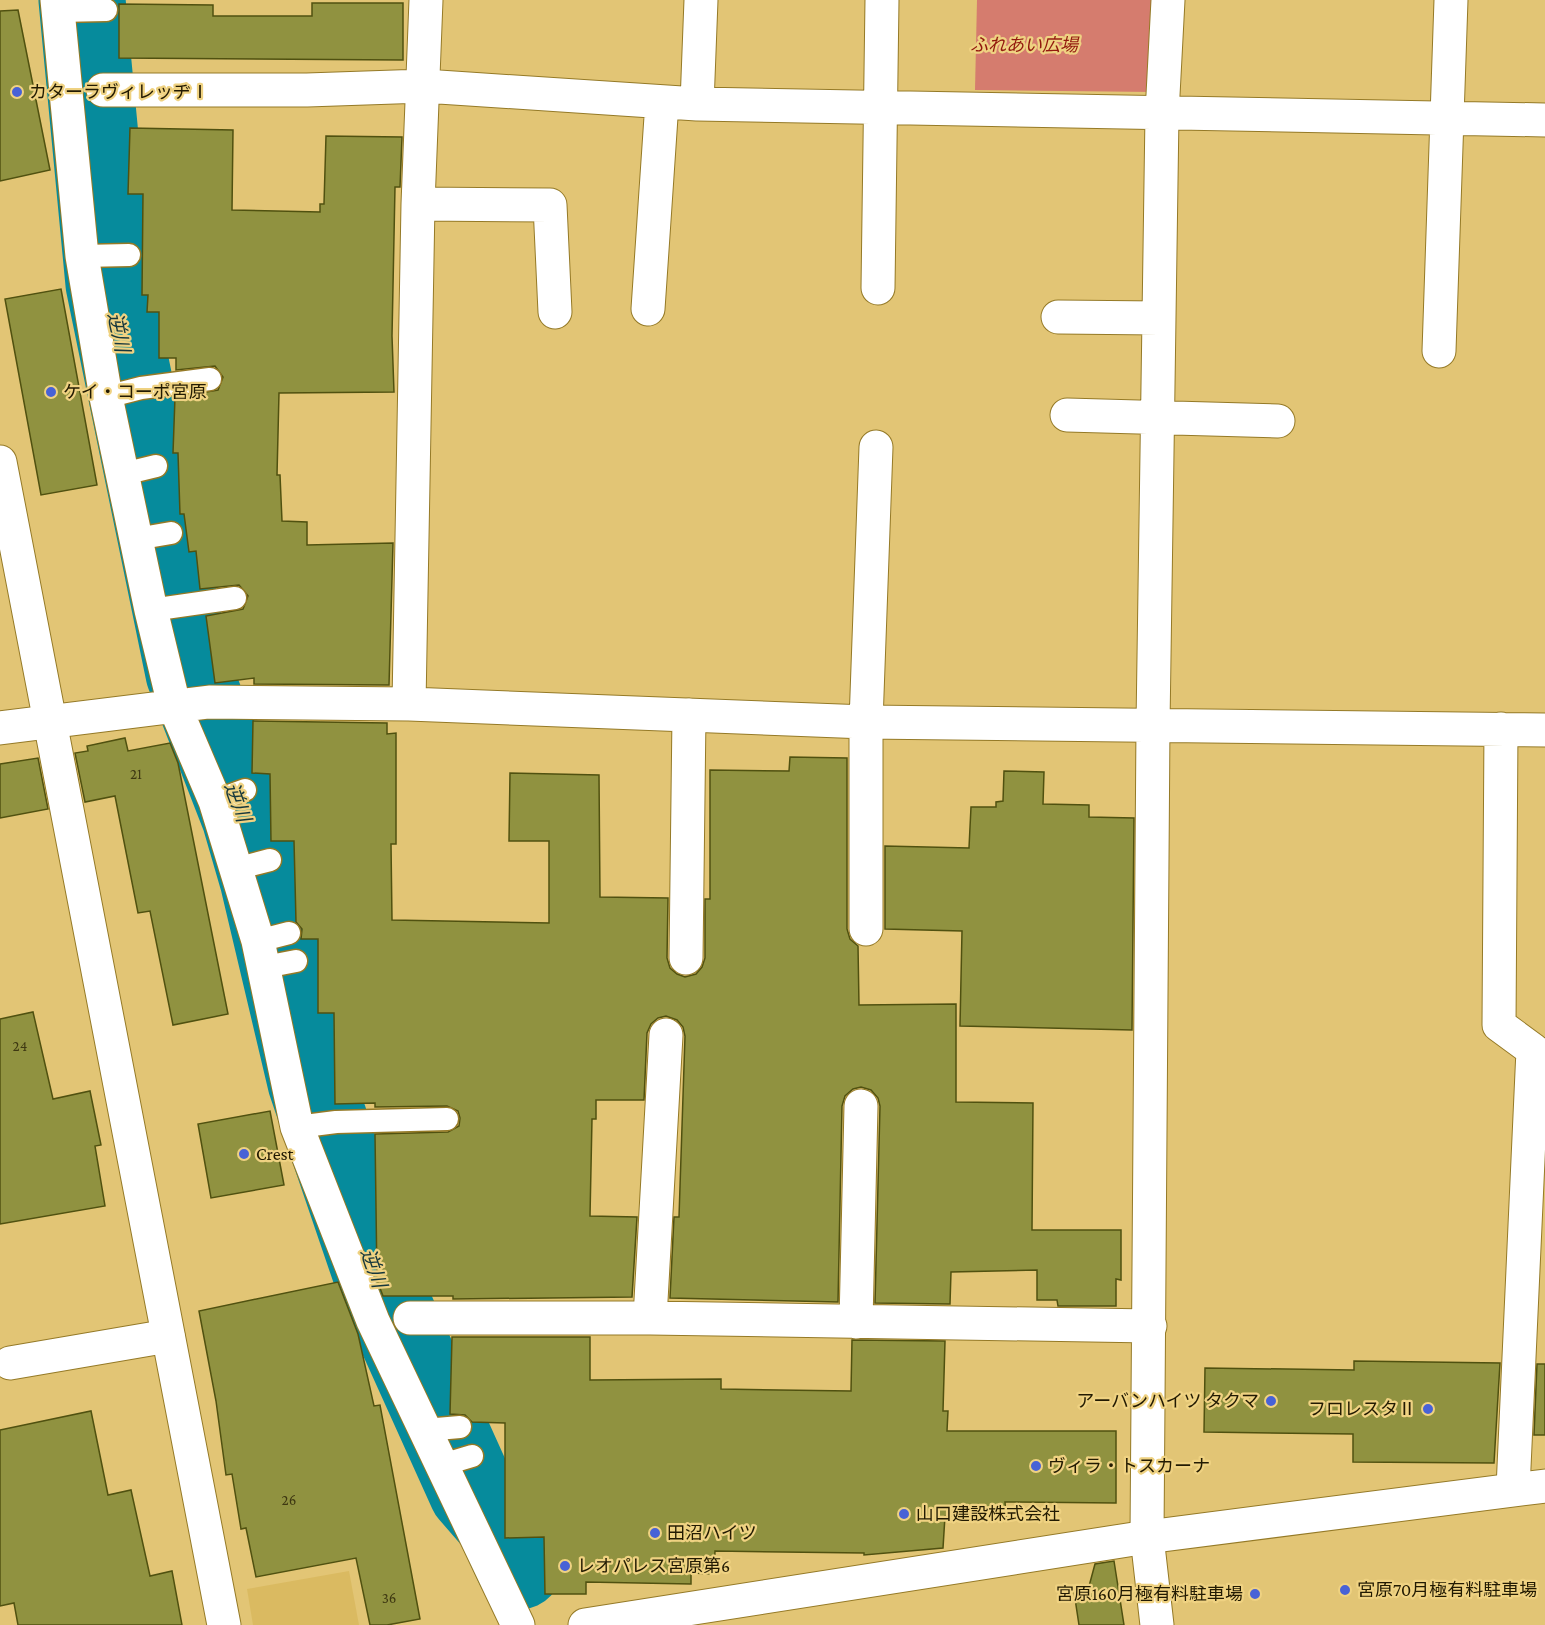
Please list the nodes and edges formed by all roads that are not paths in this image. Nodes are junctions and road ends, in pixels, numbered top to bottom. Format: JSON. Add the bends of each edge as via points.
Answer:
{"nodes":[{"id":1,"x":426,"y":0,"type":"edge"},
{"id":2,"x":701,"y":0,"type":"edge"},
{"id":3,"x":882,"y":0,"type":"edge"},
{"id":4,"x":1168,"y":0,"type":"edge"},
{"id":5,"x":1451,"y":0,"type":"edge"},
{"id":6,"x":77,"y":9,"type":"edge"},
{"id":7,"x":424,"y":86,"type":"junction"},
{"id":8,"x":103,"y":90,"type":"dead end"},
{"id":9,"x":662,"y":102,"type":"junction"},
{"id":10,"x":697,"y":104,"type":"junction"},
{"id":11,"x":878,"y":108,"type":"junction"},
{"id":12,"x":1162,"y":114,"type":"junction"},
{"id":13,"x":1447,"y":119,"type":"junction"},
{"id":14,"x":1545,"y":120,"type":"edge"},
{"id":15,"x":418,"y":204,"type":"junction"},
{"id":16,"x":878,"y":288,"type":"dead end"},
{"id":17,"x":648,"y":309,"type":"dead end"},
{"id":18,"x":555,"y":312,"type":"dead end"},
{"id":19,"x":1058,"y":317,"type":"dead end"},
{"id":20,"x":1159,"y":318,"type":"junction"},
{"id":21,"x":1439,"y":351,"type":"dead end"},
{"id":22,"x":210,"y":379,"type":"dead end"},
{"id":23,"x":122,"y":392,"type":"junction"},
{"id":24,"x":1067,"y":416,"type":"dead end"},
{"id":25,"x":1157,"y":417,"type":"junction"},
{"id":26,"x":1278,"y":420,"type":"dead end"},
{"id":27,"x":876,"y":447,"type":"dead end"},
{"id":28,"x":0,"y":462,"type":"edge"},
{"id":29,"x":236,"y":598,"type":"dead end"},
{"id":30,"x":167,"y":607,"type":"junction"},
{"id":31,"x":191,"y":704,"type":"junction"},
{"id":32,"x":409,"y":704,"type":"junction"},
{"id":33,"x":689,"y":715,"type":"junction"},
{"id":34,"x":50,"y":720,"type":"junction"},
{"id":35,"x":866,"y":722,"type":"junction"},
{"id":36,"x":1153,"y":725,"type":"junction"},
{"id":37,"x":0,"y":728,"type":"edge"},
{"id":38,"x":1501,"y":729,"type":"junction"},
{"id":39,"x":1545,"y":730,"type":"edge"},
{"id":40,"x":866,"y":929,"type":"dead end"},
{"id":41,"x":289,"y":933,"type":"dead end"},
{"id":42,"x":272,"y":954,"type":"junction"},
{"id":43,"x":686,"y":958,"type":"dead end"},
{"id":44,"x":666,"y":1035,"type":"dead end"},
{"id":45,"x":861,"y":1106,"type":"dead end"},
{"id":46,"x":447,"y":1119,"type":"dead end"},
{"id":47,"x":316,"y":1124,"type":"junction"},
{"id":48,"x":410,"y":1318,"type":"dead end"},
{"id":49,"x":650,"y":1318,"type":"junction"},
{"id":50,"x":856,"y":1322,"type":"junction"},
{"id":51,"x":1149,"y":1326,"type":"junction"},
{"id":52,"x":168,"y":1336,"type":"junction"},
{"id":53,"x":10,"y":1363,"type":"dead end"},
{"id":54,"x":460,"y":1427,"type":"dead end"},
{"id":55,"x":429,"y":1430,"type":"junction"},
{"id":56,"x":1545,"y":1486,"type":"edge"},
{"id":57,"x":1513,"y":1489,"type":"junction"},
{"id":58,"x":1146,"y":1537,"type":"junction"},
{"id":59,"x":224,"y":1625,"type":"edge"},
{"id":60,"x":518,"y":1625,"type":"edge"},
{"id":61,"x":585,"y":1625,"type":"edge"},
{"id":62,"x":1157,"y":1625,"type":"edge"}],
"edges":[{"from":1,"to":7,"type":"street"},
{"from":2,"to":10,"type":"street"},
{"from":3,"to":11,"type":"street"},
{"from":4,"to":12,"type":"street"},
{"from":5,"to":13,"type":"street"},
{"from":6,"to":23,"type":"street"},
{"from":7,"to":8,"type":"street"},
{"from":7,"to":9,"type":"street"},
{"from":7,"to":15,"type":"street"},
{"from":9,"to":10,"type":"street"},
{"from":9,"to":17,"type":"street"},
{"from":10,"to":11,"type":"street"},
{"from":11,"to":12,"type":"street"},
{"from":11,"to":16,"type":"street"},
{"from":12,"to":13,"type":"street"},
{"from":12,"to":20,"type":"street"},
{"from":13,"to":14,"type":"street"},
{"from":13,"to":21,"type":"street"},
{"from":15,"to":18,"type":"street","via":[[550,205]]},
{"from":15,"to":32,"type":"street"},
{"from":19,"to":20,"type":"street"},
{"from":20,"to":25,"type":"street"},
{"from":22,"to":23,"type":"lane"},
{"from":23,"to":30,"type":"street"},
{"from":24,"to":25,"type":"street"},
{"from":25,"to":26,"type":"street"},
{"from":25,"to":36,"type":"street"},
{"from":27,"to":35,"type":"street"},
{"from":28,"to":34,"type":"street"},
{"from":29,"to":30,"type":"lane"},
{"from":30,"to":31,"type":"street"},
{"from":31,"to":32,"type":"street"},
{"from":31,"to":34,"type":"street"},
{"from":31,"to":42,"type":"street","via":[[252,865]]},
{"from":32,"to":33,"type":"street"},
{"from":33,"to":35,"type":"street"},
{"from":33,"to":43,"type":"street"},
{"from":34,"to":37,"type":"street"},
{"from":34,"to":52,"type":"street"},
{"from":35,"to":36,"type":"street"},
{"from":35,"to":40,"type":"street"},
{"from":36,"to":38,"type":"street"},
{"from":36,"to":51,"type":"street"},
{"from":38,"to":39,"type":"street"},
{"from":38,"to":57,"type":"street","via":[[1499,1025],[1533,1050]]},
{"from":41,"to":42,"type":"lane"},
{"from":42,"to":47,"type":"street"},
{"from":44,"to":49,"type":"street"},
{"from":45,"to":50,"type":"street"},
{"from":46,"to":47,"type":"lane"},
{"from":47,"to":55,"type":"street","via":[[373,1321]]},
{"from":48,"to":49,"type":"street"},
{"from":49,"to":50,"type":"street"},
{"from":50,"to":51,"type":"street"},
{"from":51,"to":58,"type":"street"},
{"from":52,"to":53,"type":"street"},
{"from":52,"to":59,"type":"street"},
{"from":54,"to":55,"type":"lane"},
{"from":55,"to":60,"type":"street","via":[[454,1461]]},
{"from":56,"to":57,"type":"street"},
{"from":57,"to":58,"type":"street"},
{"from":58,"to":61,"type":"street"},
{"from":58,"to":62,"type":"street"}]}
